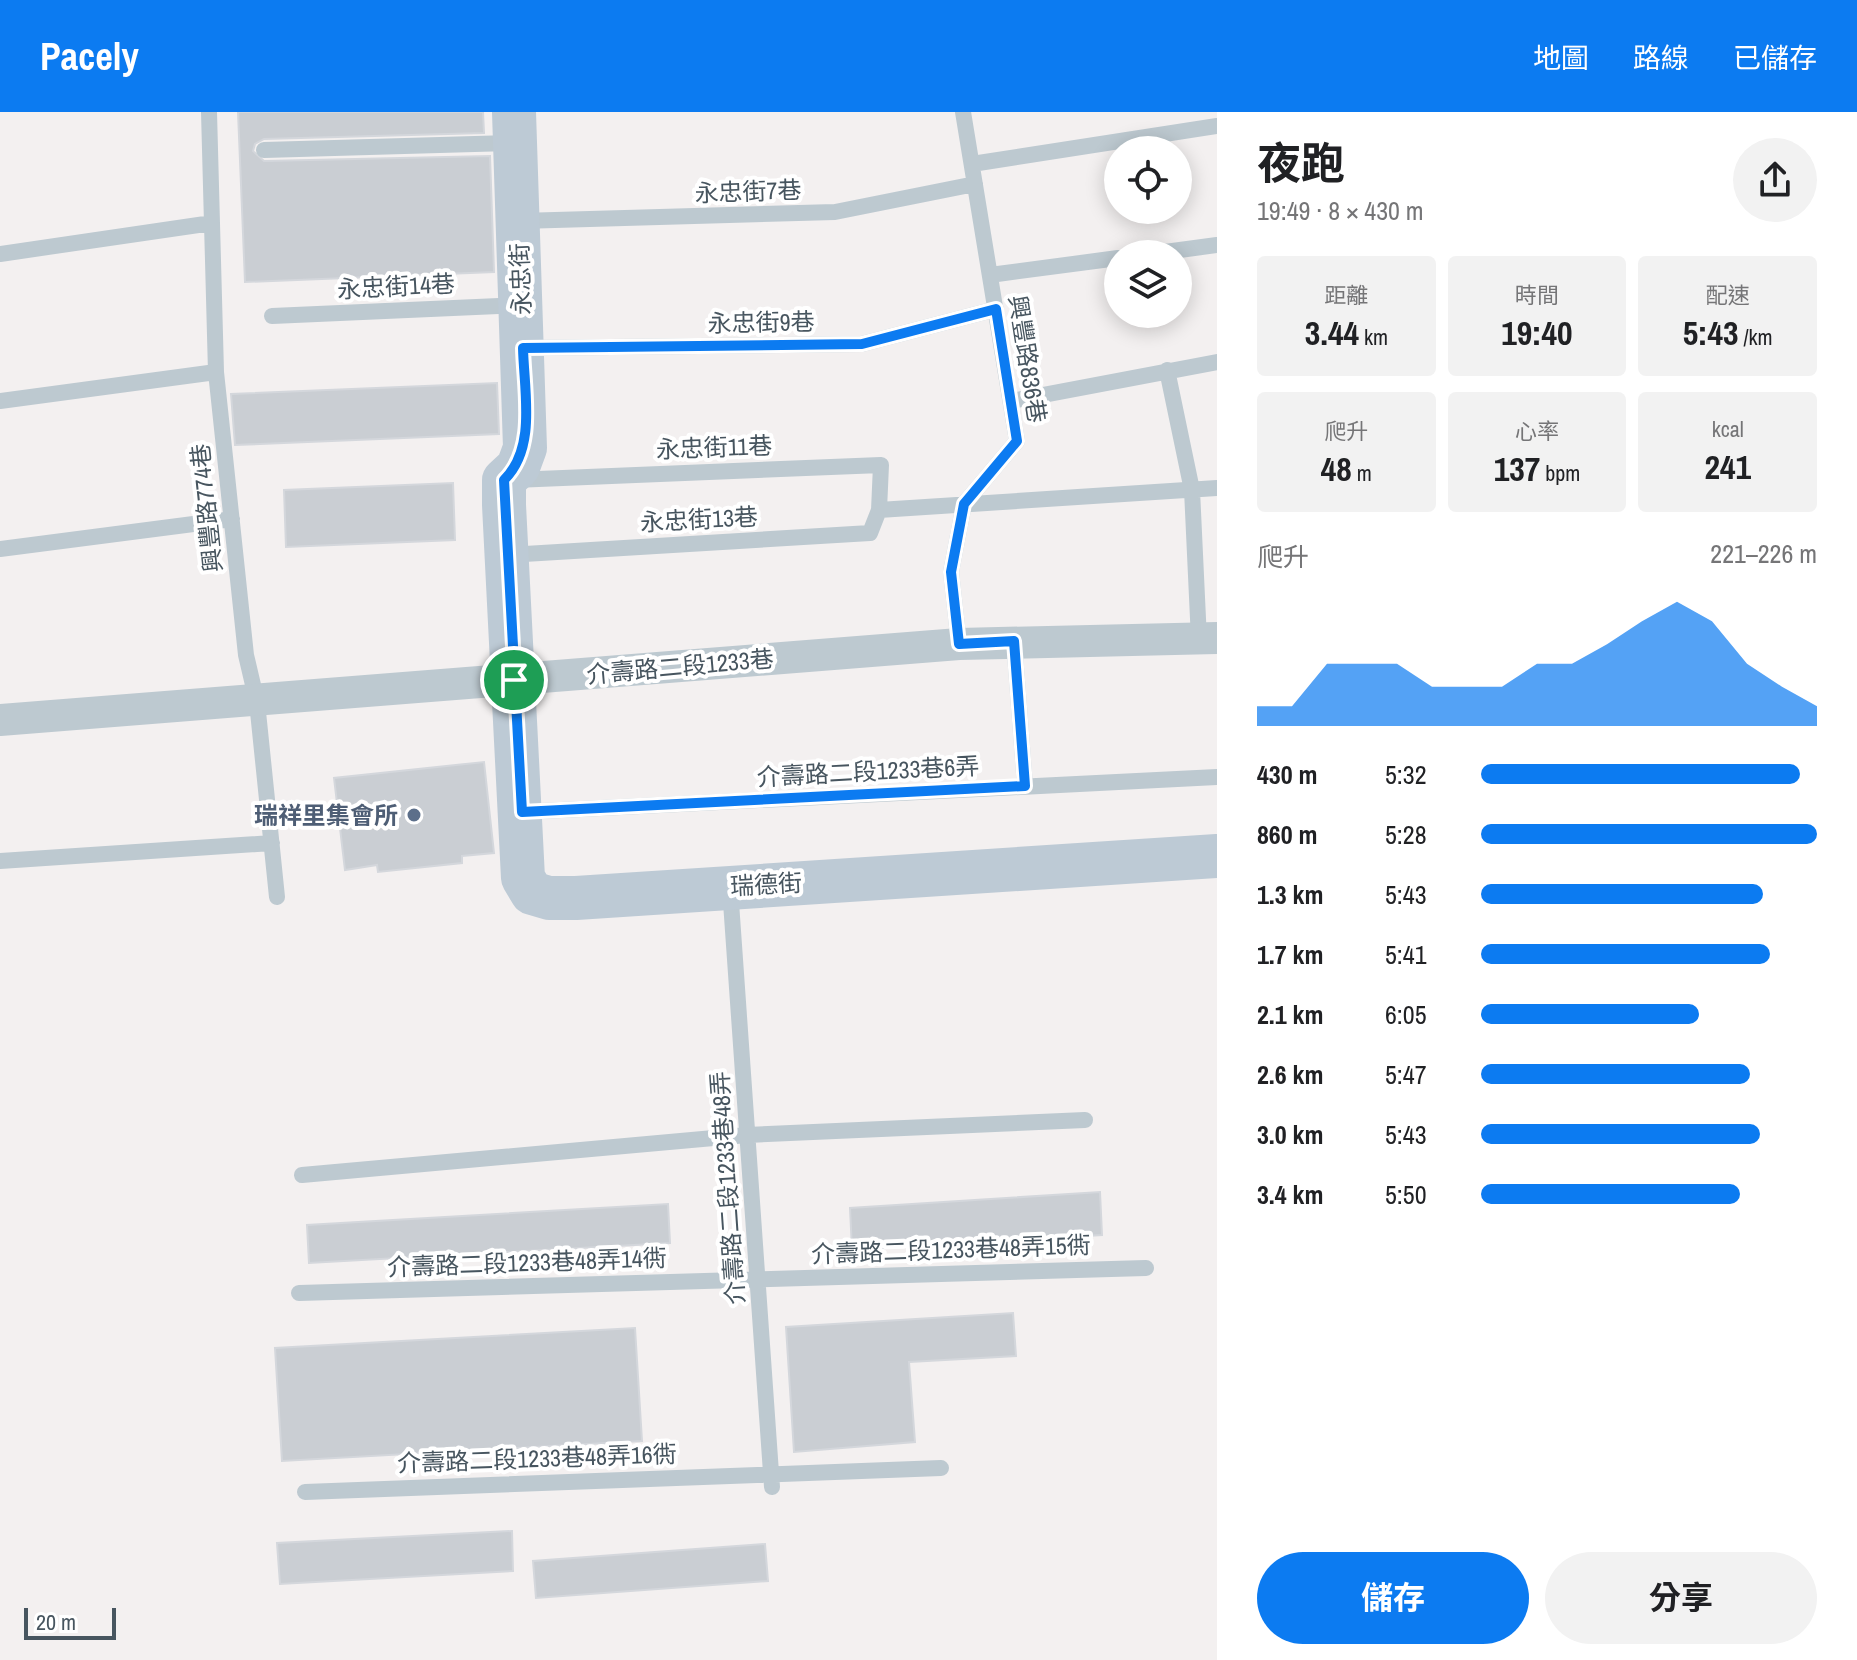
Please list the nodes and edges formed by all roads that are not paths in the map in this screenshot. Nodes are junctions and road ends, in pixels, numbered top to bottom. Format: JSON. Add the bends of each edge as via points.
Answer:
{"nodes":[{"id":1,"x":209,"y":112,"type":"edge"},
{"id":2,"x":963,"y":112,"type":"edge"},
{"id":3,"x":1217,"y":126,"type":"edge"},
{"id":4,"x":515,"y":128,"type":"edge"},
{"id":5,"x":264,"y":150,"type":"dead end"},
{"id":6,"x":972,"y":164,"type":"junction"},
{"id":7,"x":975,"y":184,"type":"junction"},
{"id":8,"x":519,"y":221,"type":"junction"},
{"id":9,"x":212,"y":223,"type":"junction"},
{"id":10,"x":1217,"y":245,"type":"edge"},
{"id":11,"x":1192,"y":248,"type":"edge"},
{"id":12,"x":0,"y":254,"type":"edge"},
{"id":13,"x":1104,"y":260,"type":"edge"},
{"id":14,"x":990,"y":275,"type":"junction"},
{"id":15,"x":521,"y":305,"type":"junction"},
{"id":16,"x":996,"y":309,"type":"junction"},
{"id":17,"x":272,"y":316,"type":"dead end"},
{"id":18,"x":523,"y":348,"type":"junction"},
{"id":19,"x":1217,"y":362,"type":"edge"},
{"id":20,"x":1167,"y":370,"type":"junction"},
{"id":21,"x":216,"y":372,"type":"junction"},
{"id":22,"x":0,"y":401,"type":"edge"},
{"id":23,"x":1011,"y":401,"type":"junction"},
{"id":24,"x":504,"y":480,"type":"junction"},
{"id":25,"x":1217,"y":488,"type":"edge"},
{"id":26,"x":1192,"y":490,"type":"junction"},
{"id":27,"x":964,"y":504,"type":"junction"},
{"id":28,"x":879,"y":510,"type":"junction"},
{"id":29,"x":232,"y":519,"type":"junction"},
{"id":30,"x":0,"y":549,"type":"edge"},
{"id":31,"x":507,"y":555,"type":"junction"},
{"id":32,"x":1208,"y":639,"type":"edge"},
{"id":33,"x":1014,"y":641,"type":"junction"},
{"id":34,"x":959,"y":644,"type":"junction"},
{"id":35,"x":514,"y":680,"type":"junction"},
{"id":36,"x":257,"y":702,"type":"junction"},
{"id":37,"x":0,"y":720,"type":"edge"},
{"id":38,"x":1217,"y":777,"type":"edge"},
{"id":39,"x":1025,"y":786,"type":"junction"},
{"id":40,"x":522,"y":812,"type":"junction"},
{"id":41,"x":272,"y":843,"type":"junction"},
{"id":42,"x":1217,"y":856,"type":"edge"},
{"id":43,"x":0,"y":861,"type":"edge"},
{"id":44,"x":730,"y":886,"type":"junction"},
{"id":45,"x":277,"y":897,"type":"dead end"},
{"id":46,"x":1085,"y":1120,"type":"dead end"},
{"id":47,"x":747,"y":1135,"type":"junction"},
{"id":48,"x":302,"y":1175,"type":"dead end"},
{"id":49,"x":1146,"y":1268,"type":"dead end"},
{"id":50,"x":757,"y":1278,"type":"junction"},
{"id":51,"x":299,"y":1293,"type":"dead end"},
{"id":52,"x":941,"y":1468,"type":"dead end"},
{"id":53,"x":771,"y":1480,"type":"junction"},
{"id":54,"x":305,"y":1492,"type":"dead end"}],
"edges":[{"from":1,"to":9,"type":"lane","name":"興豐路774巷"},
{"from":2,"to":6,"type":"lane","name":"興豐路836巷"},
{"from":3,"to":6,"type":"lane"},
{"from":4,"to":5,"type":"lane"},
{"from":4,"to":8,"type":"street","name":"永忠街"},
{"from":6,"to":7,"type":"lane","name":"興豐路836巷"},
{"from":7,"to":8,"type":"lane","name":"永忠街7巷","via":[[835,212]]},
{"from":7,"to":14,"type":"lane","name":"興豐路836巷"},
{"from":8,"to":15,"type":"street","name":"永忠街"},
{"from":9,"to":12,"type":"lane"},
{"from":9,"to":21,"type":"lane","name":"興豐路774巷"},
{"from":10,"to":11,"type":"lane"},
{"from":13,"to":14,"type":"lane"},
{"from":14,"to":16,"type":"lane","name":"興豐路836巷"},
{"from":15,"to":17,"type":"lane","name":"永忠街14巷"},
{"from":15,"to":18,"type":"street","name":"永忠街"},
{"from":16,"to":18,"type":"lane","name":"永忠街9巷","via":[[862,344]]},
{"from":16,"to":23,"type":"lane","name":"興豐路836巷"},
{"from":18,"to":24,"type":"street","name":"永忠街","via":[[525,448],[518,467]]},
{"from":19,"to":20,"type":"lane"},
{"from":20,"to":23,"type":"lane"},
{"from":20,"to":26,"type":"lane"},
{"from":21,"to":22,"type":"lane"},
{"from":21,"to":29,"type":"lane","name":"興豐路774巷"},
{"from":23,"to":27,"type":"lane","name":"興豐路836巷","via":[[1017,441]]},
{"from":24,"to":28,"type":"lane","name":"永忠街11巷","via":[[881,465]]},
{"from":24,"to":31,"type":"street"},
{"from":25,"to":26,"type":"lane"},
{"from":26,"to":27,"type":"lane"},
{"from":26,"to":32,"type":"lane"},
{"from":27,"to":28,"type":"lane"},
{"from":27,"to":34,"type":"lane","name":"興豐路836巷","via":[[951,572]]},
{"from":28,"to":31,"type":"lane","name":"永忠街13巷","via":[[870,533]]},
{"from":29,"to":30,"type":"lane"},
{"from":29,"to":36,"type":"lane","name":"興豐路774巷","via":[[246,655]]},
{"from":31,"to":35,"type":"street"},
{"from":32,"to":33,"type":"street","name":"介壽路二段1233巷"},
{"from":33,"to":34,"type":"street","name":"介壽路二段1233巷"},
{"from":33,"to":39,"type":"lane"},
{"from":34,"to":35,"type":"street","name":"介壽路二段1233巷"},
{"from":35,"to":36,"type":"street","name":"介壽路二段1233巷"},
{"from":35,"to":40,"type":"street","name":"瑞德街"},
{"from":36,"to":37,"type":"street","name":"介壽路二段1233巷"},
{"from":36,"to":41,"type":"lane","name":"興豐路774巷"},
{"from":38,"to":39,"type":"lane","name":"介壽路二段1233巷6弄"},
{"from":39,"to":40,"type":"lane","name":"介壽路二段1233巷6弄"},
{"from":40,"to":44,"type":"street","name":"瑞德街","via":[[523,878],[532,893],[576,898]]},
{"from":41,"to":43,"type":"lane"},
{"from":41,"to":45,"type":"lane","name":"興豐路774巷"},
{"from":42,"to":44,"type":"street","name":"瑞德街"},
{"from":44,"to":47,"type":"lane","name":"介壽路二段1233巷48弄"},
{"from":46,"to":47,"type":"lane"},
{"from":47,"to":48,"type":"lane"},
{"from":47,"to":50,"type":"lane","name":"介壽路二段1233巷48弄"},
{"from":49,"to":50,"type":"lane","name":"介壽路二段1233巷48弄15衖"},
{"from":50,"to":51,"type":"lane","name":"介壽路二段1233巷48弄14衖"},
{"from":50,"to":53,"type":"lane","name":"介壽路二段1233巷48弄"},
{"from":52,"to":53,"type":"lane","name":"介壽路二段1233巷48弄16衖"},
{"from":53,"to":54,"type":"lane","name":"介壽路二段1233巷48弄16衖"}]}
